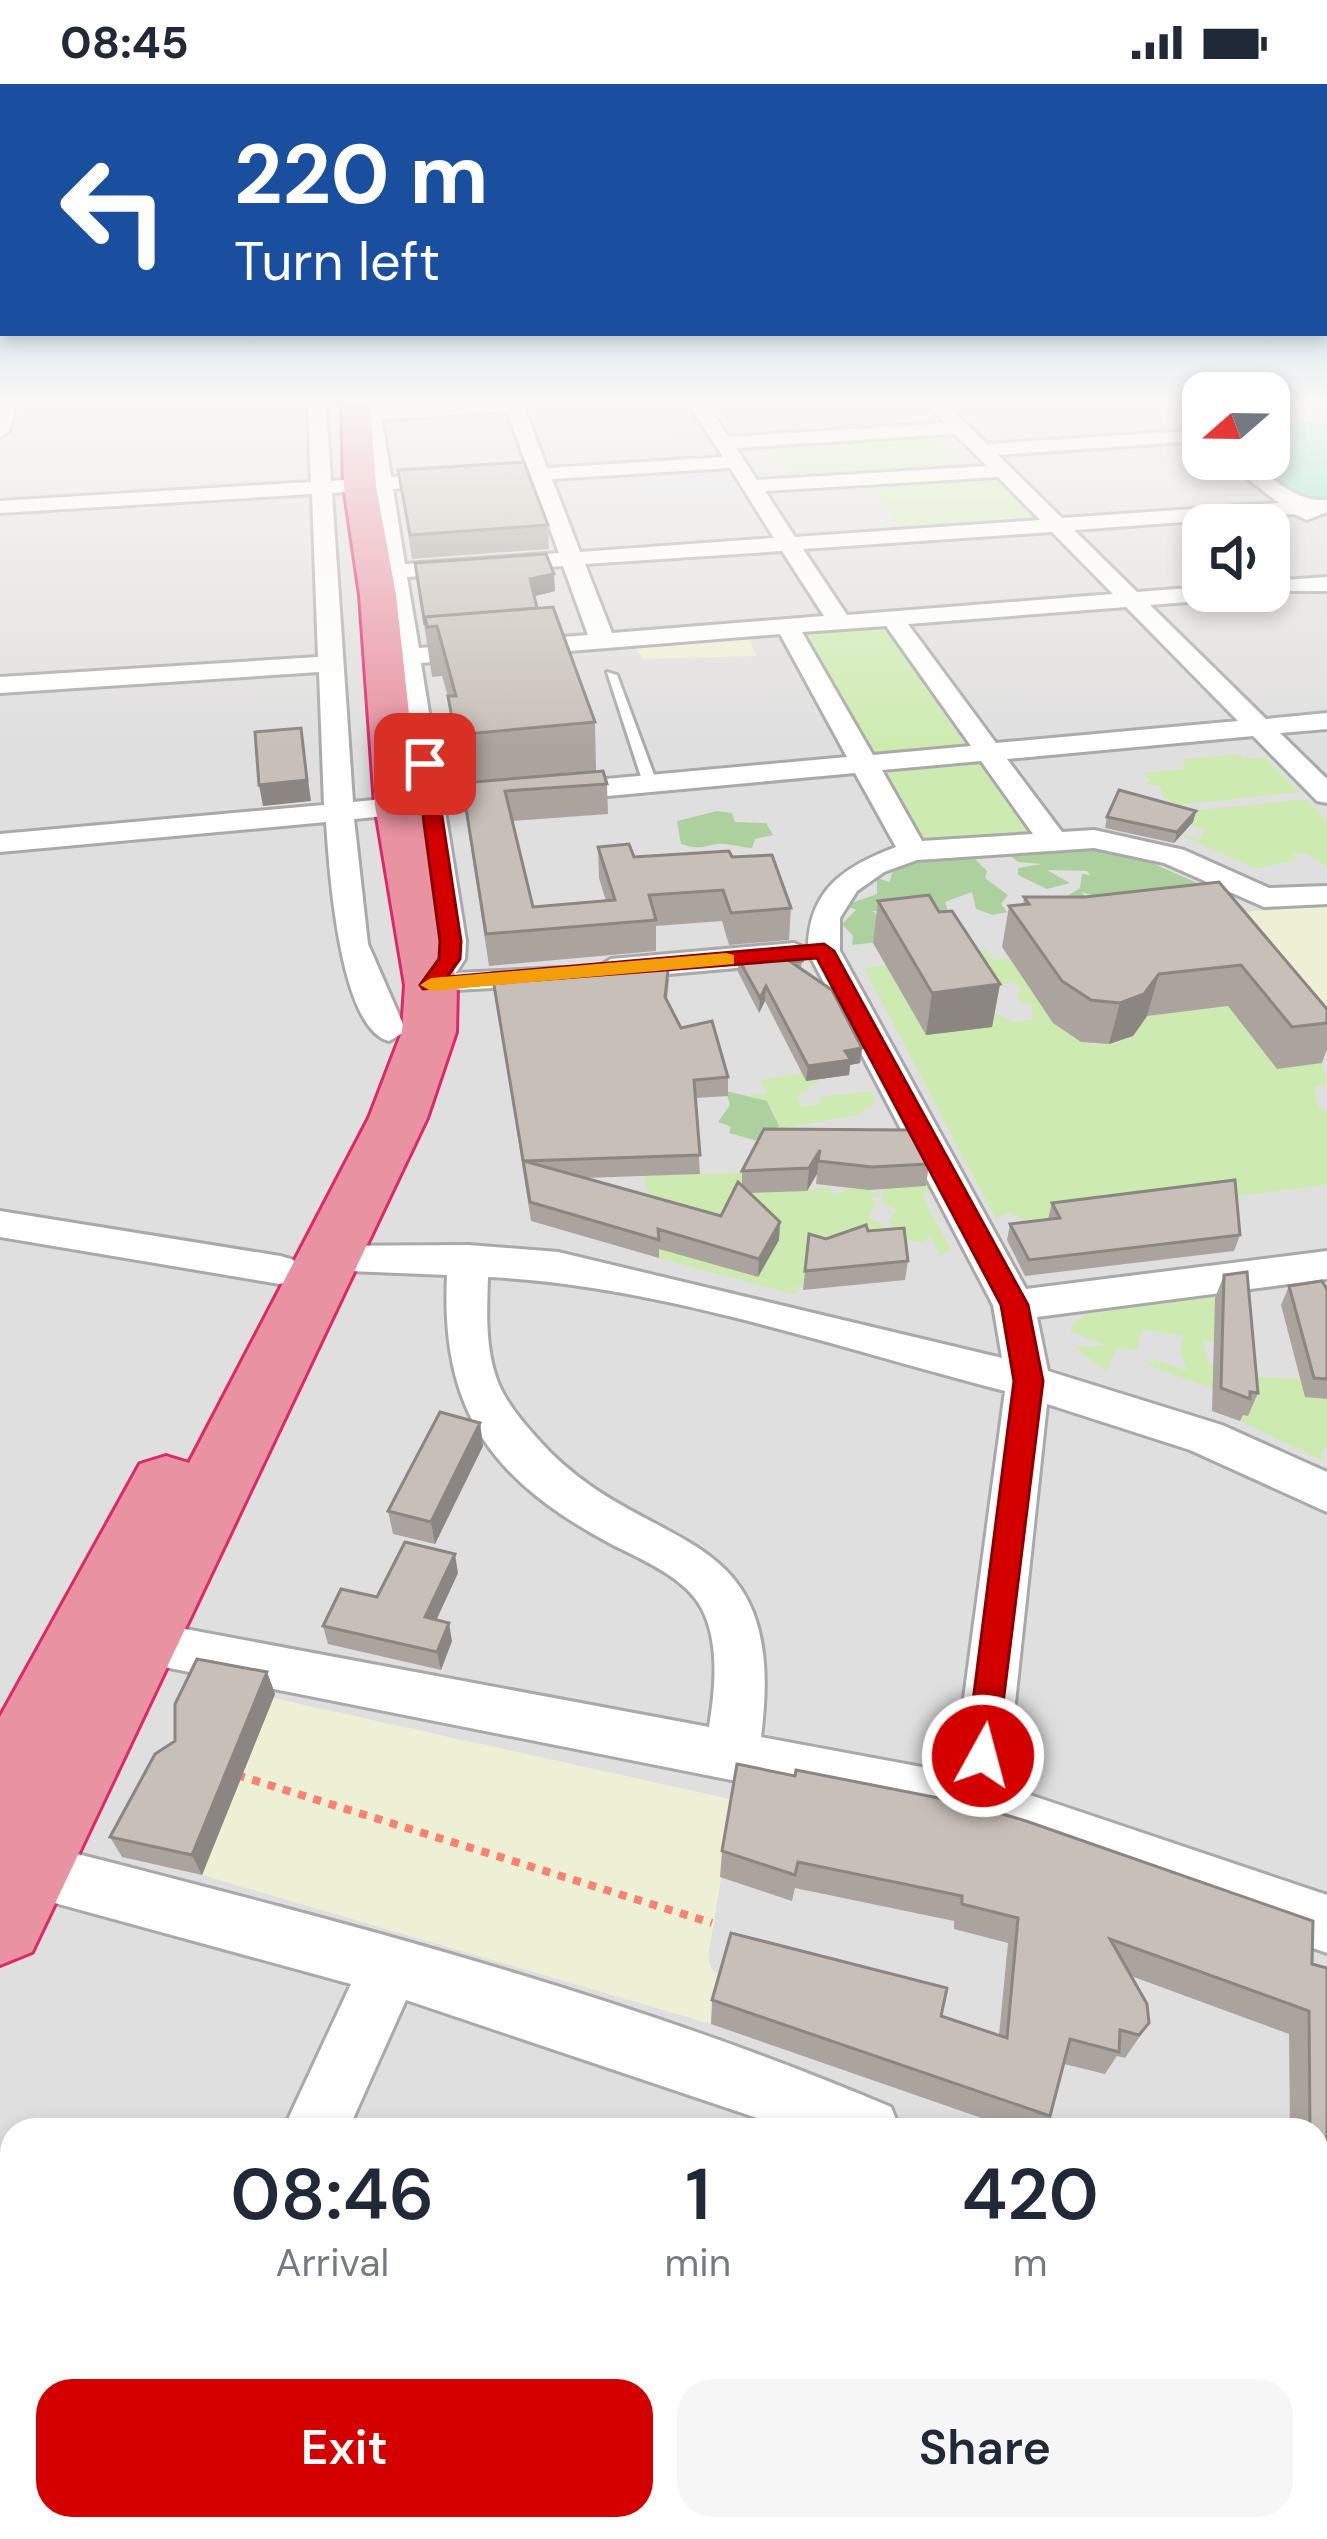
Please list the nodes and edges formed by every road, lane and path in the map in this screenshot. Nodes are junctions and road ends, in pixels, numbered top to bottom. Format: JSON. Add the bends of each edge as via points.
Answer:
{"nodes":[{"id":1,"x":356,"y":518,"type":"edge"},
{"id":2,"x":556,"y":518,"type":"edge"},
{"id":3,"x":771,"y":518,"type":"edge"},
{"id":4,"x":1050,"y":518,"type":"edge"},
{"id":5,"x":1153,"y":518,"type":"edge"},
{"id":6,"x":1056,"y":524,"type":"junction"},
{"id":7,"x":788,"y":543,"type":"junction"},
{"id":8,"x":571,"y":557,"type":"junction"},
{"id":9,"x":1327,"y":584,"type":"edge"},
{"id":10,"x":1290,"y":587,"type":"edge"},
{"id":11,"x":370,"y":592,"type":"junction"},
{"id":12,"x":1182,"y":596,"type":"edge"},
{"id":13,"x":1128,"y":600,"type":"junction"},
{"id":14,"x":892,"y":618,"type":"junction"},
{"id":15,"x":840,"y":622,"type":"junction"},
{"id":16,"x":787,"y":626,"type":"junction"},
{"id":17,"x":603,"y":642,"type":"junction"},
{"id":18,"x":410,"y":656,"type":"junction"},
{"id":19,"x":332,"y":664,"type":"junction"},
{"id":20,"x":611,"y":675,"type":"dead end"},
{"id":21,"x":0,"y":685,"type":"edge"},
{"id":22,"x":1327,"y":722,"type":"edge"},
{"id":23,"x":1259,"y":728,"type":"junction"},
{"id":24,"x":992,"y":753,"type":"junction"},
{"id":25,"x":866,"y":765,"type":"junction"},
{"id":26,"x":650,"y":783,"type":"junction"},
{"id":27,"x":1321,"y":786,"type":"edge"},
{"id":28,"x":384,"y":806,"type":"junction"},
{"id":29,"x":1051,"y":838,"type":"junction"},
{"id":30,"x":0,"y":843,"type":"edge"},
{"id":31,"x":914,"y":851,"type":"junction"},
{"id":32,"x":1327,"y":895,"type":"edge"},
{"id":33,"x":824,"y":951,"type":"junction"},
{"id":34,"x":430,"y":985,"type":"junction"},
{"id":35,"x":0,"y":1224,"type":"edge"},
{"id":36,"x":468,"y":1259,"type":"junction"},
{"id":37,"x":303,"y":1263,"type":"junction"},
{"id":38,"x":1327,"y":1265,"type":"edge"},
{"id":39,"x":1014,"y":1305,"type":"junction"},
{"id":40,"x":1028,"y":1381,"type":"junction"},
{"id":41,"x":1327,"y":1493,"type":"edge"},
{"id":42,"x":137,"y":1642,"type":"junction"},
{"id":43,"x":731,"y":1759,"type":"junction"},
{"id":44,"x":227,"y":1772,"type":"edge"},
{"id":45,"x":0,"y":1801,"type":"edge"},
{"id":46,"x":977,"y":1803,"type":"junction"},
{"id":47,"x":14,"y":1864,"type":"edge"},
{"id":48,"x":0,"y":1920,"type":"edge"},
{"id":49,"x":712,"y":1923,"type":"dead end"},
{"id":50,"x":1327,"y":1924,"type":"edge"},
{"id":51,"x":391,"y":1965,"type":"junction"},
{"id":52,"x":321,"y":2118,"type":"edge"},
{"id":53,"x":840,"y":2118,"type":"edge"}],
"edges":[{"from":1,"to":11,"type":"highway"},
{"from":2,"to":8,"type":"street"},
{"from":3,"to":7,"type":"street"},
{"from":4,"to":6,"type":"street"},
{"from":5,"to":6,"type":"street"},
{"from":6,"to":7,"type":"street"},
{"from":6,"to":13,"type":"street"},
{"from":7,"to":8,"type":"street"},
{"from":7,"to":15,"type":"street"},
{"from":8,"to":11,"type":"street"},
{"from":8,"to":17,"type":"street"},
{"from":9,"to":10,"type":"street"},
{"from":11,"to":18,"type":"street"},
{"from":11,"to":19,"type":"street"},
{"from":11,"to":28,"type":"highway"},
{"from":12,"to":13,"type":"street"},
{"from":13,"to":14,"type":"street"},
{"from":13,"to":23,"type":"street"},
{"from":14,"to":15,"type":"street"},
{"from":14,"to":24,"type":"street"},
{"from":15,"to":16,"type":"street"},
{"from":16,"to":17,"type":"street"},
{"from":16,"to":25,"type":"street"},
{"from":17,"to":18,"type":"street"},
{"from":18,"to":28,"type":"street"},
{"from":19,"to":21,"type":"street"},
{"from":19,"to":28,"type":"street"},
{"from":20,"to":26,"type":"lane"},
{"from":22,"to":23,"type":"street"},
{"from":23,"to":24,"type":"street"},
{"from":23,"to":27,"type":"street"},
{"from":24,"to":25,"type":"street"},
{"from":24,"to":29,"type":"street"},
{"from":25,"to":26,"type":"street"},
{"from":25,"to":31,"type":"street"},
{"from":26,"to":28,"type":"street"},
{"from":28,"to":30,"type":"street"},
{"from":28,"to":34,"type":"highway"},
{"from":28,"to":37,"type":"highway","via":[[389,1031]]},
{"from":29,"to":31,"type":"street"},
{"from":29,"to":32,"type":"street","via":[[1173,856],[1264,898]]},
{"from":31,"to":33,"type":"street","via":[[846,884],[824,918]]},
{"from":33,"to":34,"type":"street"},
{"from":33,"to":39,"type":"street"},
{"from":34,"to":37,"type":"highway","via":[[418,1070]]},
{"from":35,"to":37,"type":"street"},
{"from":36,"to":37,"type":"street"},
{"from":36,"to":40,"type":"street","via":[[649,1285]]},
{"from":36,"to":43,"type":"street","via":[[469,1352],[480,1393],[572,1500],[715,1587],[734,1627],[743,1682]]},
{"from":37,"to":42,"type":"highway"},
{"from":37,"to":45,"type":"highway"},
{"from":38,"to":39,"type":"street"},
{"from":39,"to":40,"type":"street"},
{"from":40,"to":41,"type":"street","via":[[1206,1437]]},
{"from":40,"to":46,"type":"street"},
{"from":42,"to":43,"type":"street"},
{"from":42,"to":47,"type":"highway"},
{"from":43,"to":46,"type":"street"},
{"from":44,"to":49,"type":"path"},
{"from":46,"to":50,"type":"street"},
{"from":47,"to":48,"type":"highway"},
{"from":47,"to":51,"type":"street"},
{"from":51,"to":52,"type":"street"},
{"from":51,"to":53,"type":"street"}]}
